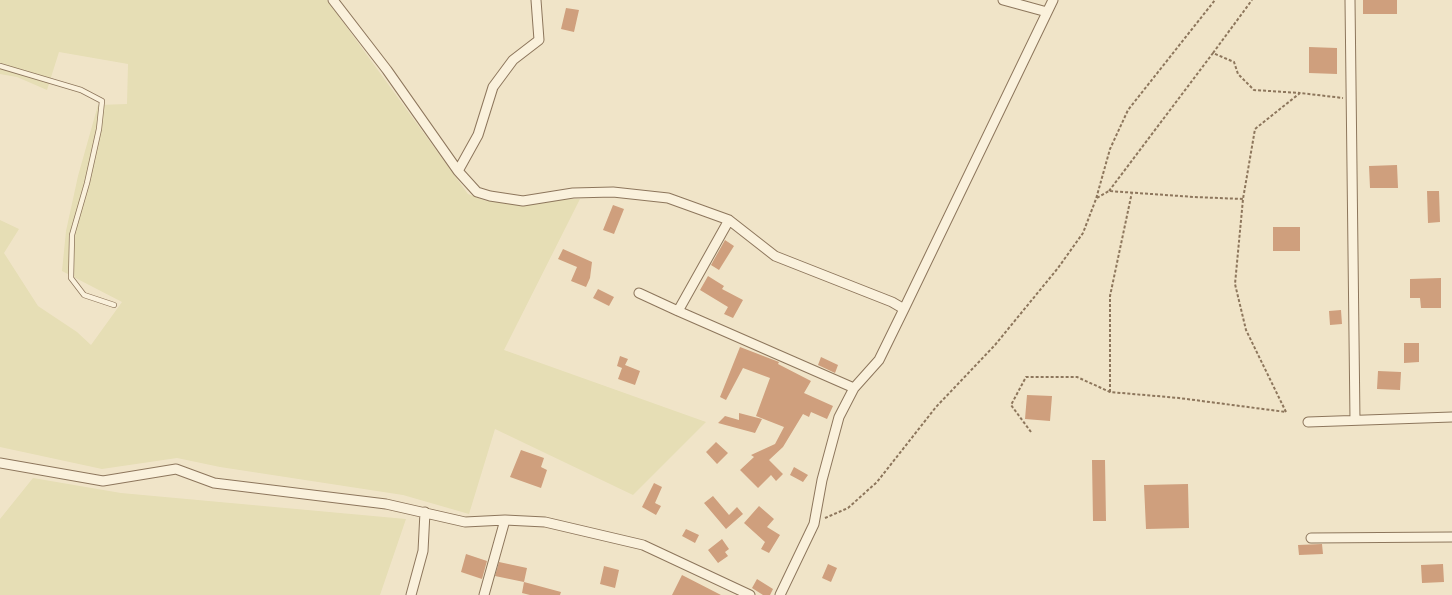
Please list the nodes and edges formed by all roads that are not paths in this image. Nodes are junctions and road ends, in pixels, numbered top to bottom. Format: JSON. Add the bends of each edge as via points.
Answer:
{"nodes":[{"id":1,"x":333,"y":0,"type":"edge"},
{"id":2,"x":536,"y":0,"type":"edge"},
{"id":3,"x":1003,"y":0,"type":"edge"},
{"id":4,"x":1053,"y":0,"type":"edge"},
{"id":5,"x":1350,"y":0,"type":"edge"},
{"id":6,"x":1047,"y":12,"type":"junction"},
{"id":7,"x":0,"y":66,"type":"edge"},
{"id":8,"x":458,"y":171,"type":"junction"},
{"id":9,"x":729,"y":220,"type":"junction"},
{"id":10,"x":639,"y":293,"type":"dead end"},
{"id":11,"x":114,"y":305,"type":"dead end"},
{"id":12,"x":904,"y":309,"type":"junction"},
{"id":13,"x":678,"y":311,"type":"junction"},
{"id":14,"x":854,"y":388,"type":"junction"},
{"id":15,"x":1452,"y":417,"type":"edge"},
{"id":16,"x":1355,"y":420,"type":"junction"},
{"id":17,"x":1308,"y":422,"type":"dead end"},
{"id":18,"x":0,"y":463,"type":"edge"},
{"id":19,"x":425,"y":512,"type":"junction"},
{"id":20,"x":505,"y":520,"type":"junction"},
{"id":21,"x":1452,"y":537,"type":"edge"},
{"id":22,"x":1311,"y":538,"type":"dead end"},
{"id":23,"x":733,"y":592,"type":"edge"},
{"id":24,"x":411,"y":595,"type":"edge"},
{"id":25,"x":484,"y":595,"type":"edge"},
{"id":26,"x":750,"y":595,"type":"edge"},
{"id":27,"x":780,"y":595,"type":"edge"}],
"edges":[{"from":1,"to":8,"type":"street","via":[[387,70]]},
{"from":2,"to":8,"type":"street","via":[[539,40],[513,60],[493,88],[478,135]]},
{"from":3,"to":6,"type":"street"},
{"from":4,"to":6,"type":"street"},
{"from":5,"to":16,"type":"street"},
{"from":6,"to":12,"type":"street"},
{"from":7,"to":11,"type":"lane","via":[[81,90],[102,101],[87,183],[72,235],[71,278],[84,295]]},
{"from":8,"to":9,"type":"street","via":[[477,192],[490,196],[523,201],[573,193],[613,192],[668,198]]},
{"from":9,"to":12,"type":"street","via":[[775,256]]},
{"from":9,"to":13,"type":"street"},
{"from":10,"to":13,"type":"street"},
{"from":12,"to":14,"type":"street","via":[[879,360]]},
{"from":13,"to":14,"type":"street"},
{"from":14,"to":27,"type":"street","via":[[839,417],[822,480],[814,524]]},
{"from":15,"to":16,"type":"street"},
{"from":16,"to":17,"type":"street"},
{"from":18,"to":19,"type":"street","via":[[103,482],[176,469],[214,482],[386,504]]},
{"from":19,"to":20,"type":"street","via":[[465,522]]},
{"from":19,"to":24,"type":"street","via":[[423,551]]},
{"from":20,"to":23,"type":"street","via":[[545,522],[643,545]]},
{"from":20,"to":25,"type":"street"},
{"from":21,"to":22,"type":"street"},
{"from":23,"to":26,"type":"street"}]}
